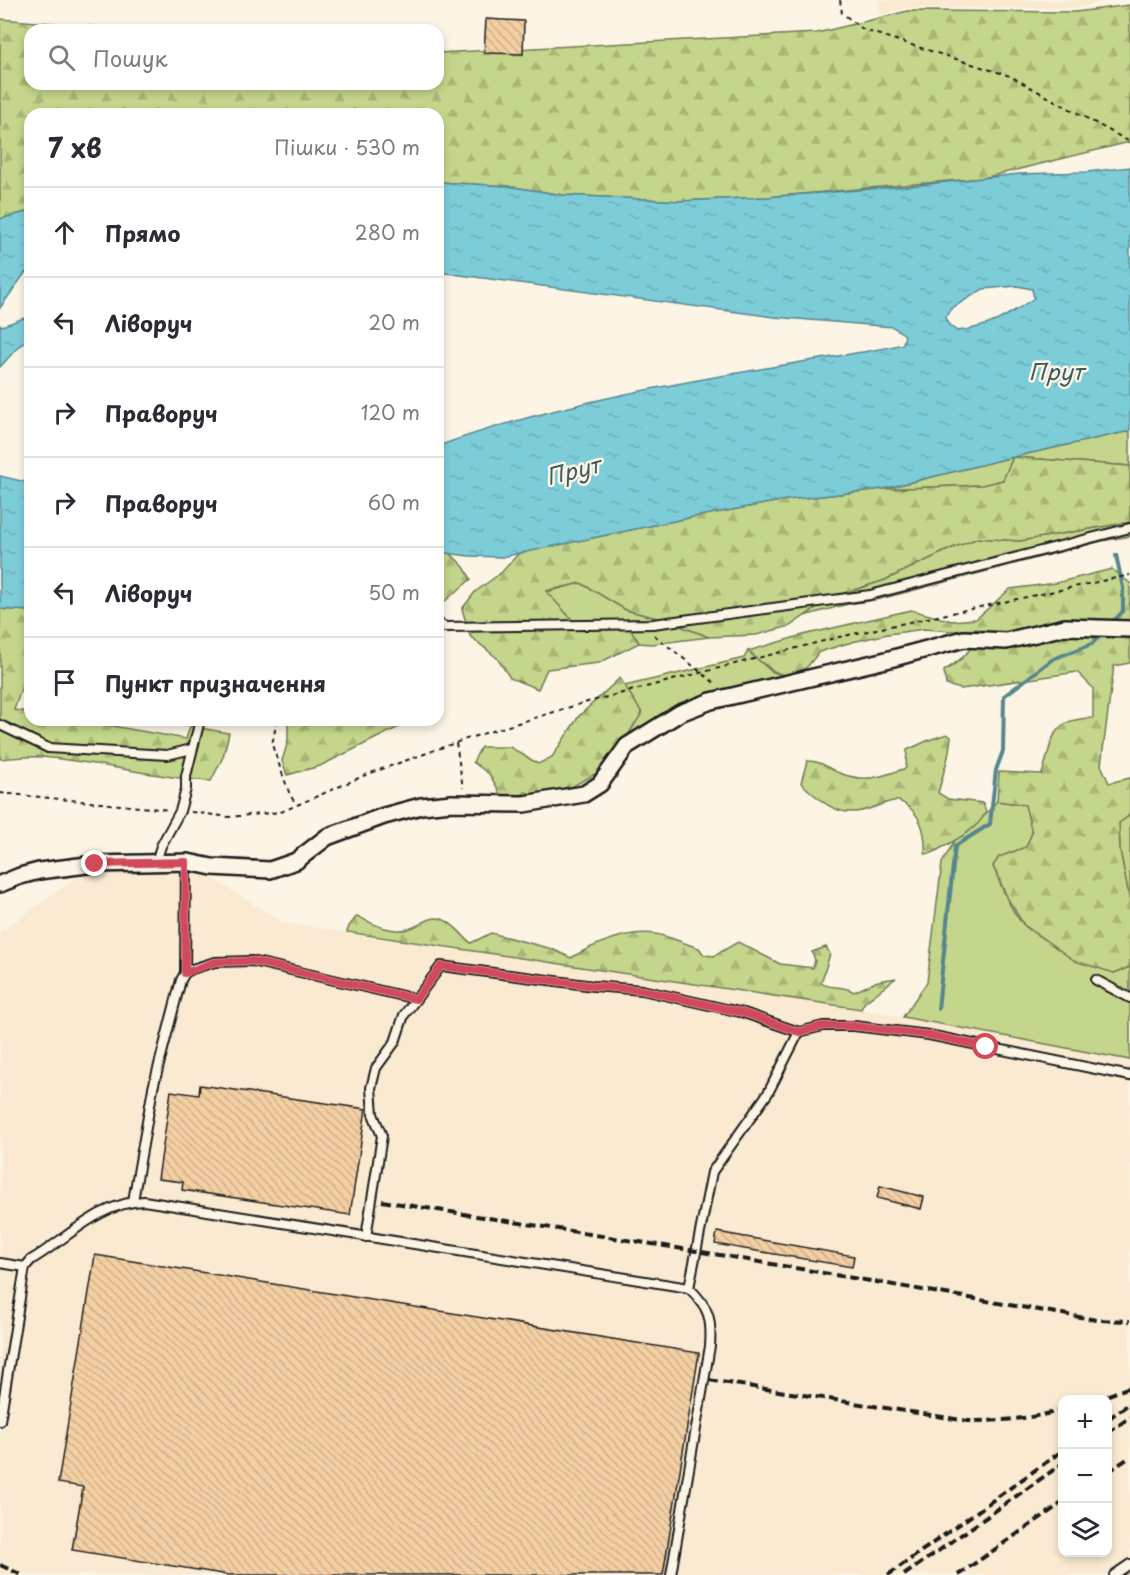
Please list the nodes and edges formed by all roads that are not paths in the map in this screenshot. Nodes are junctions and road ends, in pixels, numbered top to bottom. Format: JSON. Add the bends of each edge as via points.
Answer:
{"nodes":[{"id":1,"x":1130,"y":528,"type":"edge"},
{"id":2,"x":444,"y":627,"type":"edge"},
{"id":3,"x":1130,"y":629,"type":"edge"},
{"id":4,"x":0,"y":726,"type":"edge"},
{"id":5,"x":198,"y":726,"type":"edge"},
{"id":6,"x":192,"y":749,"type":"junction"},
{"id":7,"x":156,"y":862,"type":"junction"},
{"id":8,"x":186,"y":862,"type":"junction"},
{"id":9,"x":0,"y":884,"type":"edge"},
{"id":10,"x":185,"y":973,"type":"junction"},
{"id":11,"x":1096,"y":980,"type":"dead end"},
{"id":12,"x":1130,"y":998,"type":"edge"},
{"id":13,"x":416,"y":999,"type":"junction"},
{"id":14,"x":799,"y":1032,"type":"junction"},
{"id":15,"x":1130,"y":1076,"type":"edge"},
{"id":16,"x":133,"y":1201,"type":"junction"},
{"id":17,"x":366,"y":1237,"type":"junction"},
{"id":18,"x":0,"y":1263,"type":"edge"},
{"id":19,"x":25,"y":1268,"type":"junction"},
{"id":20,"x":689,"y":1288,"type":"junction"},
{"id":21,"x":0,"y":1421,"type":"edge"},
{"id":22,"x":1130,"y":1564,"type":"edge"},
{"id":23,"x":671,"y":1575,"type":"edge"},
{"id":24,"x":1114,"y":1575,"type":"edge"}],
"edges":[{"from":1,"to":2,"type":"lane","via":[[870,595],[653,624]]},
{"from":3,"to":8,"type":"street","via":[[1065,627],[1006,641],[963,639],[731,696],[680,713],[653,728],[627,746],[600,784],[584,794],[524,804],[421,806],[327,837],[296,861],[270,870]]},
{"from":4,"to":6,"type":"lane","via":[[48,748],[167,755]]},
{"from":5,"to":6,"type":"lane"},
{"from":6,"to":7,"type":"lane","via":[[180,811],[160,846]]},
{"from":7,"to":8,"type":"street"},
{"from":7,"to":9,"type":"street","via":[[67,867]]},
{"from":8,"to":10,"type":"lane"},
{"from":10,"to":13,"type":"lane","via":[[215,962],[252,961]]},
{"from":10,"to":16,"type":"lane","via":[[153,1088]]},
{"from":11,"to":12,"type":"lane"},
{"from":13,"to":14,"type":"lane","via":[[441,966],[642,990],[744,1013]]},
{"from":13,"to":17,"type":"lane","via":[[404,1015],[395,1042],[376,1068],[371,1088],[373,1114],[382,1136]]},
{"from":14,"to":15,"type":"lane","via":[[823,1026],[854,1026],[929,1035]]},
{"from":14,"to":20,"type":"lane","via":[[768,1093],[712,1172]]},
{"from":16,"to":17,"type":"lane"},
{"from":16,"to":19,"type":"lane","via":[[86,1222]]},
{"from":17,"to":20,"type":"lane"},
{"from":18,"to":19,"type":"lane"},
{"from":19,"to":21,"type":"lane"},
{"from":20,"to":23,"type":"lane","via":[[702,1300],[711,1326],[710,1346]]},
{"from":22,"to":24,"type":"lane"}]}
